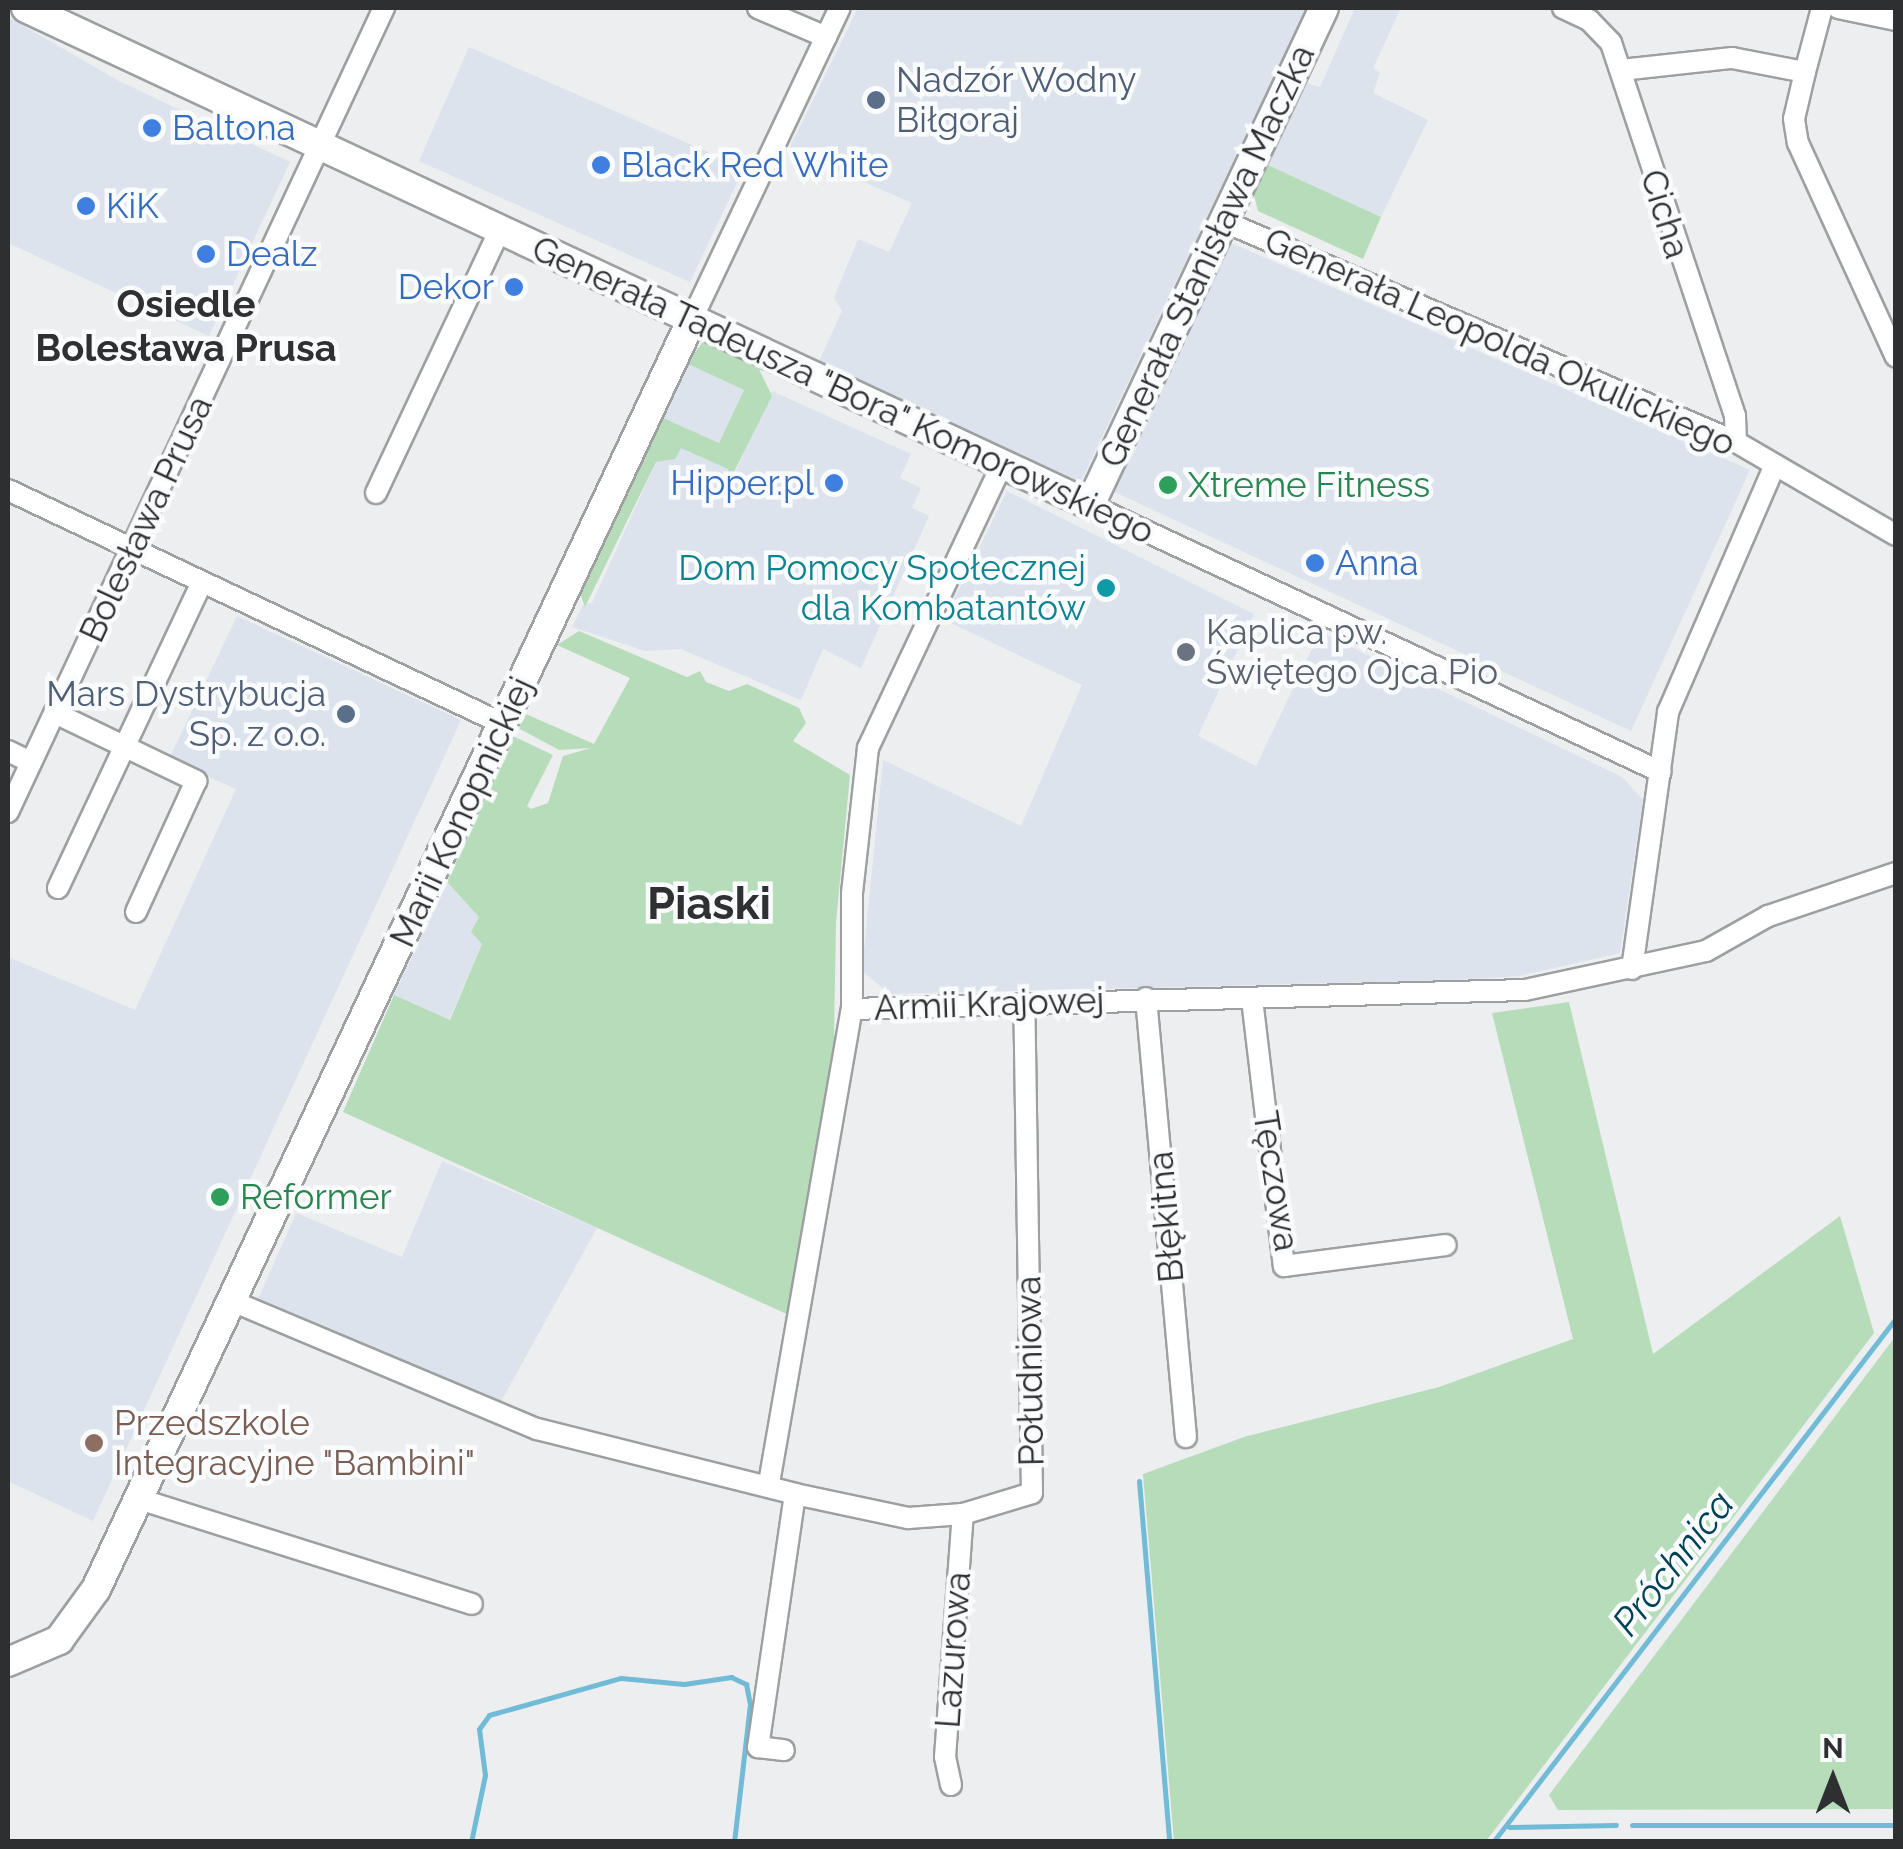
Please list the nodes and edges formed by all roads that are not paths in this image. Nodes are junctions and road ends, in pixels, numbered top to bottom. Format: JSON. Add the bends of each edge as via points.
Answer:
{"nodes":[{"id":1,"x":26,"y":8,"type":"edge"},
{"id":2,"x":384,"y":8,"type":"edge"},
{"id":3,"x":758,"y":8,"type":"edge"},
{"id":4,"x":840,"y":8,"type":"edge"},
{"id":5,"x":1324,"y":8,"type":"edge"},
{"id":6,"x":1562,"y":8,"type":"edge"},
{"id":7,"x":1822,"y":8,"type":"edge"},
{"id":8,"x":1838,"y":8,"type":"edge"},
{"id":9,"x":1896,"y":20,"type":"edge"},
{"id":10,"x":826,"y":37,"type":"junction"},
{"id":11,"x":1622,"y":70,"type":"junction"},
{"id":12,"x":1805,"y":72,"type":"junction"},
{"id":13,"x":320,"y":145,"type":"junction"},
{"id":14,"x":1224,"y":221,"type":"junction"},
{"id":15,"x":500,"y":229,"type":"junction"},
{"id":16,"x":692,"y":319,"type":"junction"},
{"id":17,"x":1896,"y":358,"type":"edge"},
{"id":18,"x":1736,"y":442,"type":"junction"},
{"id":19,"x":1002,"y":464,"type":"junction"},
{"id":20,"x":1775,"y":465,"type":"junction"},
{"id":21,"x":8,"y":490,"type":"edge"},
{"id":22,"x":376,"y":493,"type":"dead end"},
{"id":23,"x":1090,"y":505,"type":"junction"},
{"id":24,"x":1896,"y":535,"type":"edge"},
{"id":25,"x":132,"y":549,"type":"junction"},
{"id":26,"x":202,"y":582,"type":"junction"},
{"id":27,"x":68,"y":686,"type":"junction"},
{"id":28,"x":54,"y":713,"type":"junction"},
{"id":29,"x":503,"y":724,"type":"junction"},
{"id":30,"x":82,"y":726,"type":"junction"},
{"id":31,"x":125,"y":747,"type":"junction"},
{"id":32,"x":8,"y":751,"type":"edge"},
{"id":33,"x":30,"y":762,"type":"junction"},
{"id":34,"x":1660,"y":772,"type":"junction"},
{"id":35,"x":8,"y":812,"type":"edge"},
{"id":36,"x":1896,"y":873,"type":"edge"},
{"id":37,"x":58,"y":888,"type":"dead end"},
{"id":38,"x":136,"y":912,"type":"dead end"},
{"id":39,"x":1632,"y":969,"type":"junction"},
{"id":40,"x":1146,"y":998,"type":"junction"},
{"id":41,"x":1252,"y":999,"type":"junction"},
{"id":42,"x":1024,"y":1005,"type":"junction"},
{"id":43,"x":852,"y":1009,"type":"junction"},
{"id":44,"x":1446,"y":1245,"type":"dead end"},
{"id":45,"x":232,"y":1300,"type":"junction"},
{"id":46,"x":1186,"y":1437,"type":"dead end"},
{"id":47,"x":770,"y":1483,"type":"junction"},
{"id":48,"x":795,"y":1494,"type":"junction"},
{"id":49,"x":139,"y":1499,"type":"junction"},
{"id":50,"x":963,"y":1514,"type":"junction"},
{"id":51,"x":472,"y":1604,"type":"dead end"},
{"id":52,"x":8,"y":1662,"type":"edge"},
{"id":53,"x":784,"y":1750,"type":"dead end"},
{"id":54,"x":952,"y":1785,"type":"dead end"}],
"edges":[{"from":1,"to":13,"type":"street","name":"Generała Tadeusza \"Bora\" Komorowskiego"},
{"from":2,"to":13,"type":"street","name":"Bolesława Prusa"},
{"from":3,"to":10,"type":"street"},
{"from":4,"to":10,"type":"street","name":"Marii Konopnickiej"},
{"from":5,"to":14,"type":"street","name":"Generała Stanisława Maczka"},
{"from":6,"to":11,"type":"street","name":"Cicha","via":[[1607,36]]},
{"from":7,"to":12,"type":"street"},
{"from":8,"to":9,"type":"street"},
{"from":10,"to":16,"type":"street","name":"Marii Konopnickiej"},
{"from":11,"to":12,"type":"street","via":[[1732,58]]},
{"from":11,"to":18,"type":"street","name":"Cicha","via":[[1735,416]]},
{"from":12,"to":17,"type":"street","via":[[1794,120],[1798,142]]},
{"from":13,"to":15,"type":"street","name":"Generała Tadeusza \"Bora\" Komorowskiego"},
{"from":13,"to":25,"type":"street","name":"Bolesława Prusa"},
{"from":14,"to":18,"type":"street","name":"Generała Leopolda Okulickiego"},
{"from":14,"to":23,"type":"street","name":"Generała Stanisława Maczka"},
{"from":15,"to":16,"type":"street","name":"Generała Tadeusza \"Bora\" Komorowskiego"},
{"from":15,"to":22,"type":"street"},
{"from":16,"to":19,"type":"street","name":"Generała Tadeusza \"Bora\" Komorowskiego"},
{"from":16,"to":29,"type":"street","name":"Marii Konopnickiej"},
{"from":18,"to":20,"type":"street","name":"Generała Leopolda Okulickiego"},
{"from":19,"to":23,"type":"street","name":"Generała Tadeusza \"Bora\" Komorowskiego"},
{"from":19,"to":43,"type":"street","via":[[868,748],[850,920]]},
{"from":20,"to":24,"type":"street","name":"Generała Leopolda Okulickiego"},
{"from":20,"to":34,"type":"street","via":[[1676,686]]},
{"from":21,"to":25,"type":"street"},
{"from":23,"to":34,"type":"street","name":"Generała Tadeusza \"Bora\" Komorowskiego"},
{"from":25,"to":26,"type":"street"},
{"from":25,"to":27,"type":"street","name":"Bolesława Prusa"},
{"from":26,"to":29,"type":"street"},
{"from":26,"to":31,"type":"street"},
{"from":27,"to":28,"type":"street","name":"Bolesława Prusa"},
{"from":27,"to":30,"type":"street"},
{"from":28,"to":30,"type":"street"},
{"from":28,"to":33,"type":"street","name":"Bolesława Prusa"},
{"from":29,"to":45,"type":"street","name":"Marii Konopnickiej"},
{"from":30,"to":31,"type":"street"},
{"from":31,"to":37,"type":"street"},
{"from":31,"to":38,"type":"street","via":[[196,781]]},
{"from":32,"to":33,"type":"street"},
{"from":33,"to":35,"type":"street","name":"Bolesława Prusa"},
{"from":34,"to":39,"type":"street"},
{"from":36,"to":39,"type":"street","name":"Armii Krajowej","via":[[1768,916],[1706,951]]},
{"from":39,"to":41,"type":"street","name":"Armii Krajowej","via":[[1503,992]]},
{"from":40,"to":41,"type":"street","name":"Armii Krajowej"},
{"from":40,"to":42,"type":"street","name":"Armii Krajowej"},
{"from":40,"to":46,"type":"street","name":"Błękitna"},
{"from":41,"to":44,"type":"street","name":"Tęczowa","via":[[1284,1266]]},
{"from":42,"to":43,"type":"street","name":"Armii Krajowej"},
{"from":42,"to":50,"type":"street","name":"Południowa","via":[[1032,1493]]},
{"from":43,"to":47,"type":"street","name":"Armii Krajowej"},
{"from":45,"to":47,"type":"street","via":[[536,1429],[619,1455]]},
{"from":45,"to":49,"type":"street","name":"Marii Konopnickiej"},
{"from":47,"to":48,"type":"street"},
{"from":48,"to":50,"type":"street","name":"Południowa","via":[[894,1518]]},
{"from":48,"to":53,"type":"street","via":[[758,1747]]},
{"from":49,"to":51,"type":"street"},
{"from":49,"to":52,"type":"street","name":"Marii Konopnickiej","via":[[82,1615],[58,1640]]},
{"from":50,"to":54,"type":"street","name":"Lazurowa","via":[[945,1758]]}]}
